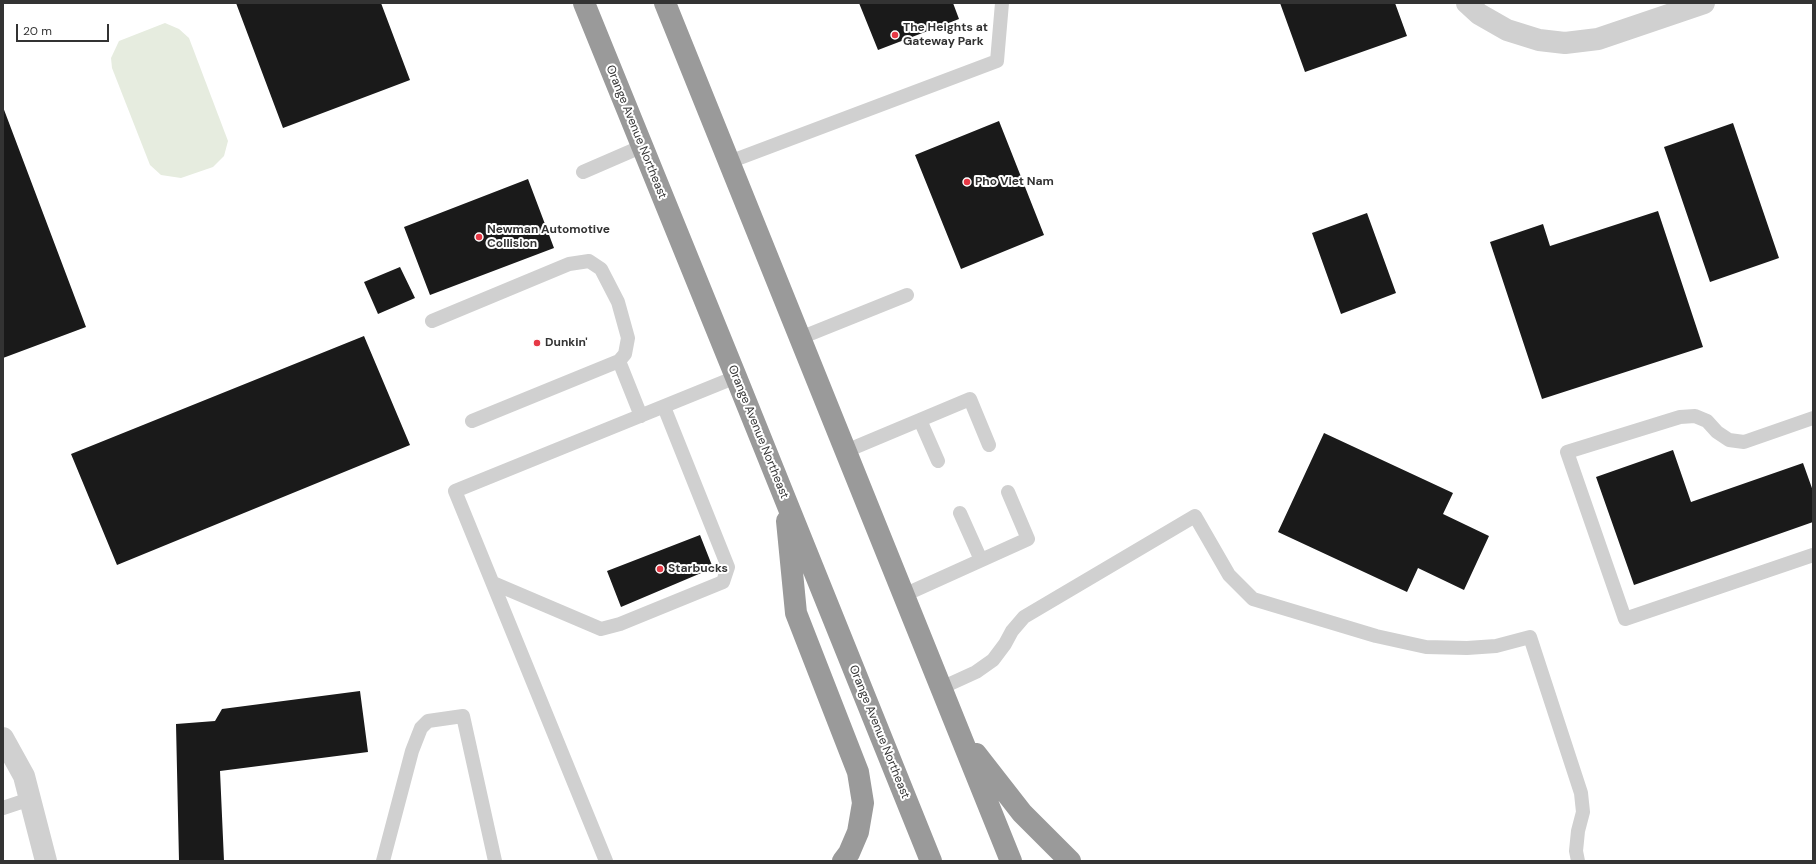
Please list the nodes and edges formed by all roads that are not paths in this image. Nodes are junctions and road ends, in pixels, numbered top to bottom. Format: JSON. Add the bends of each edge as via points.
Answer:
{"nodes":[{"id":1,"x":584,"y":3,"type":"edge"},
{"id":2,"x":664,"y":3,"type":"edge"},
{"id":3,"x":1002,"y":3,"type":"edge"},
{"id":4,"x":1467,"y":3,"type":"edge"},
{"id":5,"x":1704,"y":3,"type":"edge"},
{"id":6,"x":642,"y":146,"type":"junction"},
{"id":7,"x":729,"y":162,"type":"junction"},
{"id":8,"x":583,"y":172,"type":"dead end"},
{"id":9,"x":907,"y":295,"type":"dead end"},
{"id":10,"x":432,"y":321,"type":"dead end"},
{"id":11,"x":800,"y":338,"type":"junction"},
{"id":12,"x":619,"y":361,"type":"junction"},
{"id":13,"x":736,"y":377,"type":"junction"},
{"id":14,"x":664,"y":406,"type":"junction"},
{"id":15,"x":641,"y":416,"type":"junction"},
{"id":16,"x":1813,"y":418,"type":"edge"},
{"id":17,"x":920,"y":420,"type":"junction"},
{"id":18,"x":472,"y":421,"type":"dead end"},
{"id":19,"x":989,"y":445,"type":"dead end"},
{"id":20,"x":846,"y":451,"type":"junction"},
{"id":21,"x":938,"y":461,"type":"dead end"},
{"id":22,"x":1008,"y":492,"type":"dead end"},
{"id":23,"x":784,"y":496,"type":"junction"},
{"id":24,"x":960,"y":513,"type":"dead end"},
{"id":25,"x":1813,"y":556,"type":"edge"},
{"id":26,"x":981,"y":560,"type":"junction"},
{"id":27,"x":493,"y":583,"type":"junction"},
{"id":28,"x":904,"y":595,"type":"junction"},
{"id":29,"x":941,"y":688,"type":"junction"},
{"id":30,"x":960,"y":735,"type":"junction"},
{"id":31,"x":3,"y":738,"type":"edge"},
{"id":32,"x":30,"y":799,"type":"junction"},
{"id":33,"x":3,"y":808,"type":"edge"},
{"id":34,"x":46,"y":861,"type":"edge"},
{"id":35,"x":383,"y":861,"type":"edge"},
{"id":36,"x":495,"y":861,"type":"edge"},
{"id":37,"x":606,"y":861,"type":"edge"},
{"id":38,"x":843,"y":861,"type":"edge"},
{"id":39,"x":931,"y":861,"type":"edge"},
{"id":40,"x":1011,"y":861,"type":"edge"},
{"id":41,"x":1070,"y":861,"type":"edge"},
{"id":42,"x":1578,"y":861,"type":"edge"}],
"edges":[{"from":1,"to":6,"type":"highway","name":"Orange Avenue Northeast"},
{"from":2,"to":7,"type":"highway"},
{"from":3,"to":7,"type":"lane","via":[[997,61]]},
{"from":4,"to":5,"type":"street","via":[[1479,14],[1507,30],[1539,40],[1565,43],[1598,39]]},
{"from":6,"to":8,"type":"lane"},
{"from":6,"to":13,"type":"highway","name":"Orange Avenue Northeast"},
{"from":7,"to":11,"type":"highway"},
{"from":9,"to":11,"type":"lane"},
{"from":10,"to":12,"type":"lane","via":[[568,264],[589,261],[601,269],[618,302],[628,338],[625,354]]},
{"from":11,"to":20,"type":"highway"},
{"from":12,"to":15,"type":"lane"},
{"from":12,"to":18,"type":"lane"},
{"from":13,"to":14,"type":"lane"},
{"from":13,"to":23,"type":"highway","name":"Orange Avenue Northeast"},
{"from":14,"to":15,"type":"lane"},
{"from":14,"to":27,"type":"lane","via":[[728,568],[724,582],[620,624],[601,629]]},
{"from":15,"to":27,"type":"lane","via":[[455,491]]},
{"from":16,"to":25,"type":"lane","via":[[1744,442],[1729,440],[1707,421],[1695,416],[1680,417],[1567,452],[1625,620]]},
{"from":17,"to":19,"type":"lane","via":[[970,399]]},
{"from":17,"to":20,"type":"lane"},
{"from":17,"to":21,"type":"lane"},
{"from":20,"to":28,"type":"highway"},
{"from":22,"to":26,"type":"lane","via":[[1028,539]]},
{"from":23,"to":38,"type":"highway","via":[[796,614],[858,772],[863,803],[858,832]]},
{"from":23,"to":39,"type":"highway","name":"Orange Avenue Northeast"},
{"from":24,"to":26,"type":"lane"},
{"from":26,"to":28,"type":"lane"},
{"from":27,"to":37,"type":"lane"},
{"from":28,"to":29,"type":"highway"},
{"from":29,"to":30,"type":"highway"},
{"from":29,"to":42,"type":"lane","via":[[976,672],[993,660],[1024,616],[1195,516],[1229,575],[1253,599],[1376,636],[1426,647],[1496,646],[1530,637],[1581,793],[1583,812],[1576,850]]},
{"from":30,"to":40,"type":"highway"},
{"from":30,"to":41,"type":"highway","via":[[1022,813]]},
{"from":31,"to":32,"type":"street","via":[[24,776]]},
{"from":32,"to":33,"type":"lane"},
{"from":32,"to":34,"type":"street"},
{"from":35,"to":36,"type":"lane","via":[[412,751],[421,728],[428,721],[463,716]]}]}
